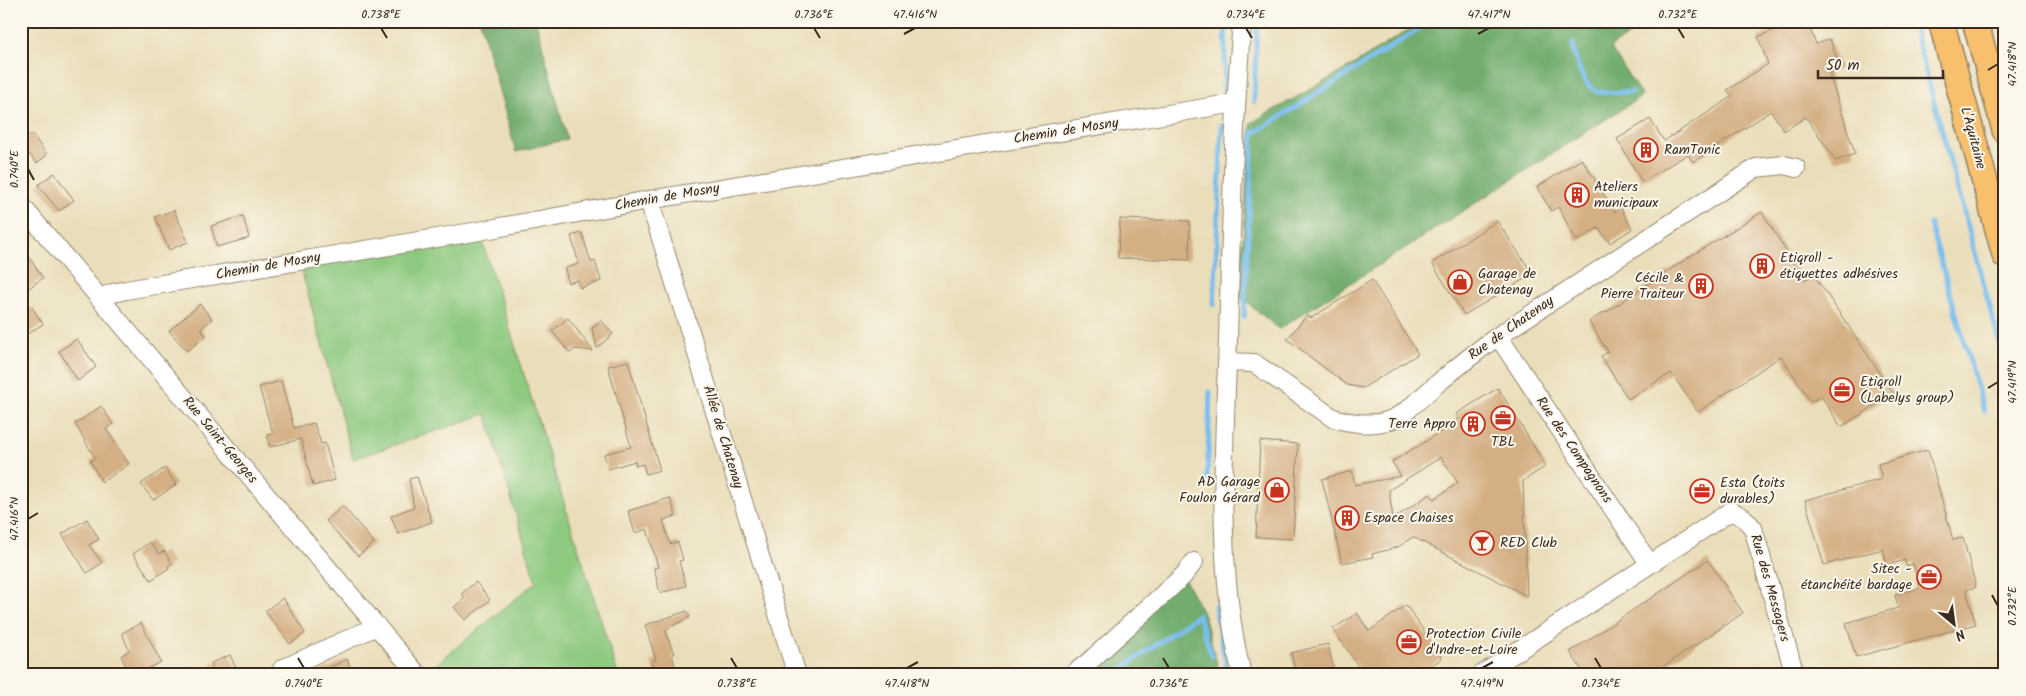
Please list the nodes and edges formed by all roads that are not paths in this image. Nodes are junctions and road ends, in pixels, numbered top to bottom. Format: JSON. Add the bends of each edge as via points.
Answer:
{"nodes":[{"id":1,"x":1242,"y":21,"type":"edge"},
{"id":2,"x":1941,"y":21,"type":"edge"},
{"id":3,"x":1975,"y":21,"type":"edge"},
{"id":4,"x":1235,"y":103,"type":"junction"},
{"id":5,"x":2005,"y":130,"type":"edge"},
{"id":6,"x":1796,"y":168,"type":"dead end"},
{"id":7,"x":649,"y":200,"type":"junction"},
{"id":8,"x":21,"y":206,"type":"edge"},
{"id":9,"x":2005,"y":255,"type":"edge"},
{"id":10,"x":100,"y":298,"type":"junction"},
{"id":11,"x":1498,"y":336,"type":"junction"},
{"id":12,"x":1227,"y":362,"type":"junction"},
{"id":13,"x":1194,"y":562,"type":"dead end"},
{"id":14,"x":1649,"y":564,"type":"junction"},
{"id":15,"x":377,"y":626,"type":"junction"},
{"id":16,"x":284,"y":675,"type":"edge"},
{"id":17,"x":418,"y":675,"type":"edge"},
{"id":18,"x":797,"y":675,"type":"edge"},
{"id":19,"x":1072,"y":675,"type":"edge"},
{"id":20,"x":1242,"y":675,"type":"edge"},
{"id":21,"x":1481,"y":675,"type":"edge"},
{"id":22,"x":1795,"y":675,"type":"edge"}],
"edges":[{"from":1,"to":4,"type":"street"},
{"from":2,"to":9,"type":"highway","name":"L'Aquitaine"},
{"from":3,"to":5,"type":"highway"},
{"from":4,"to":7,"type":"street","name":"Chemin de Mosny"},
{"from":4,"to":12,"type":"street"},
{"from":6,"to":11,"type":"street","name":"Rue de Chatenay","via":[[1784,165],[1756,168]]},
{"from":7,"to":10,"type":"street","name":"Chemin de Mosny","via":[[126,290]]},
{"from":7,"to":18,"type":"street","name":"Allée de Chatenay"},
{"from":8,"to":10,"type":"street","name":"Rue Saint-Georges"},
{"from":10,"to":15,"type":"street","name":"Rue Saint-Georges"},
{"from":11,"to":12,"type":"street","name":"Rue de Chatenay","via":[[1397,416],[1387,421],[1368,423],[1334,418],[1254,363]]},
{"from":11,"to":14,"type":"street","name":"Rue des Compagnons"},
{"from":12,"to":20,"type":"street","via":[[1223,530]]},
{"from":13,"to":19,"type":"street","via":[[1183,576]]},
{"from":14,"to":21,"type":"street"},
{"from":14,"to":22,"type":"street","name":"Rue des Messagers","via":[[1731,511],[1744,518],[1755,534]]},
{"from":15,"to":16,"type":"street","via":[[282,669]]},
{"from":15,"to":17,"type":"street","name":"Rue Saint-Georges"}]}
